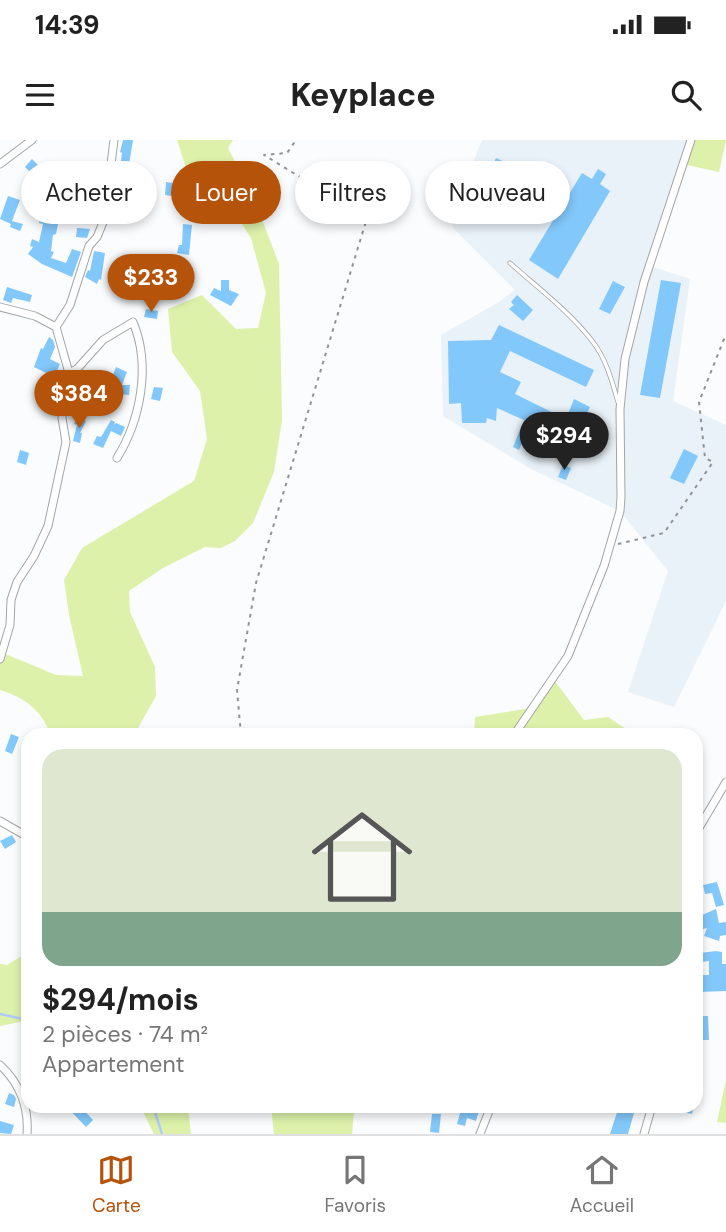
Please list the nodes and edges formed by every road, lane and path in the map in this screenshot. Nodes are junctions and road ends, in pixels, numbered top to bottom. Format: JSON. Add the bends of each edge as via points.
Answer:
{"nodes":[{"id":1,"x":32,"y":140,"type":"edge"},
{"id":2,"x":114,"y":140,"type":"edge"},
{"id":3,"x":296,"y":140,"type":"edge"},
{"id":4,"x":691,"y":140,"type":"edge"},
{"id":5,"x":0,"y":164,"type":"edge"},
{"id":6,"x":510,"y":263,"type":"dead end"},
{"id":7,"x":0,"y":307,"type":"edge"},
{"id":8,"x":56,"y":327,"type":"junction"},
{"id":9,"x":726,"y":334,"type":"edge"},
{"id":10,"x":69,"y":373,"type":"junction"},
{"id":11,"x":620,"y":409,"type":"junction"},
{"id":12,"x":117,"y":458,"type":"dead end"},
{"id":13,"x":609,"y":547,"type":"junction"},
{"id":14,"x":0,"y":659,"type":"edge"},
{"id":15,"x":241,"y":728,"type":"edge"},
{"id":16,"x":519,"y":728,"type":"edge"},
{"id":17,"x":726,"y":782,"type":"edge"},
{"id":18,"x":0,"y":821,"type":"edge"},
{"id":19,"x":703,"y":821,"type":"edge"},
{"id":20,"x":21,"y":834,"type":"edge"},
{"id":21,"x":0,"y":1065,"type":"edge"},
{"id":22,"x":21,"y":1094,"type":"edge"},
{"id":23,"x":25,"y":1113,"type":"edge"},
{"id":24,"x":488,"y":1113,"type":"edge"},
{"id":25,"x":650,"y":1113,"type":"edge"},
{"id":26,"x":27,"y":1134,"type":"edge"},
{"id":27,"x":480,"y":1134,"type":"edge"},
{"id":28,"x":644,"y":1134,"type":"edge"}],
"edges":[{"from":1,"to":5,"type":"street"},
{"from":2,"to":8,"type":"street","via":[[104,220],[89,246],[70,305]]},
{"from":3,"to":15,"type":"path","via":[[286,153],[264,155],[366,218],[256,583],[237,690]]},
{"from":4,"to":11,"type":"street","via":[[631,330]]},
{"from":6,"to":11,"type":"lane","via":[[593,342],[610,374]]},
{"from":7,"to":8,"type":"street"},
{"from":8,"to":10,"type":"street"},
{"from":9,"to":13,"type":"path","via":[[699,402],[705,458],[713,462],[664,533]]},
{"from":10,"to":12,"type":"street","via":[[103,340],[133,322],[143,365],[135,422]]},
{"from":10,"to":14,"type":"street","via":[[62,418],[66,442],[55,499],[48,526],[17,582]]},
{"from":11,"to":13,"type":"street","via":[[620,512]]},
{"from":13,"to":16,"type":"street","via":[[568,656]]},
{"from":17,"to":19,"type":"street"},
{"from":18,"to":20,"type":"street"},
{"from":21,"to":22,"type":"street"},
{"from":23,"to":26,"type":"street"},
{"from":24,"to":27,"type":"street"},
{"from":25,"to":28,"type":"street"}]}
